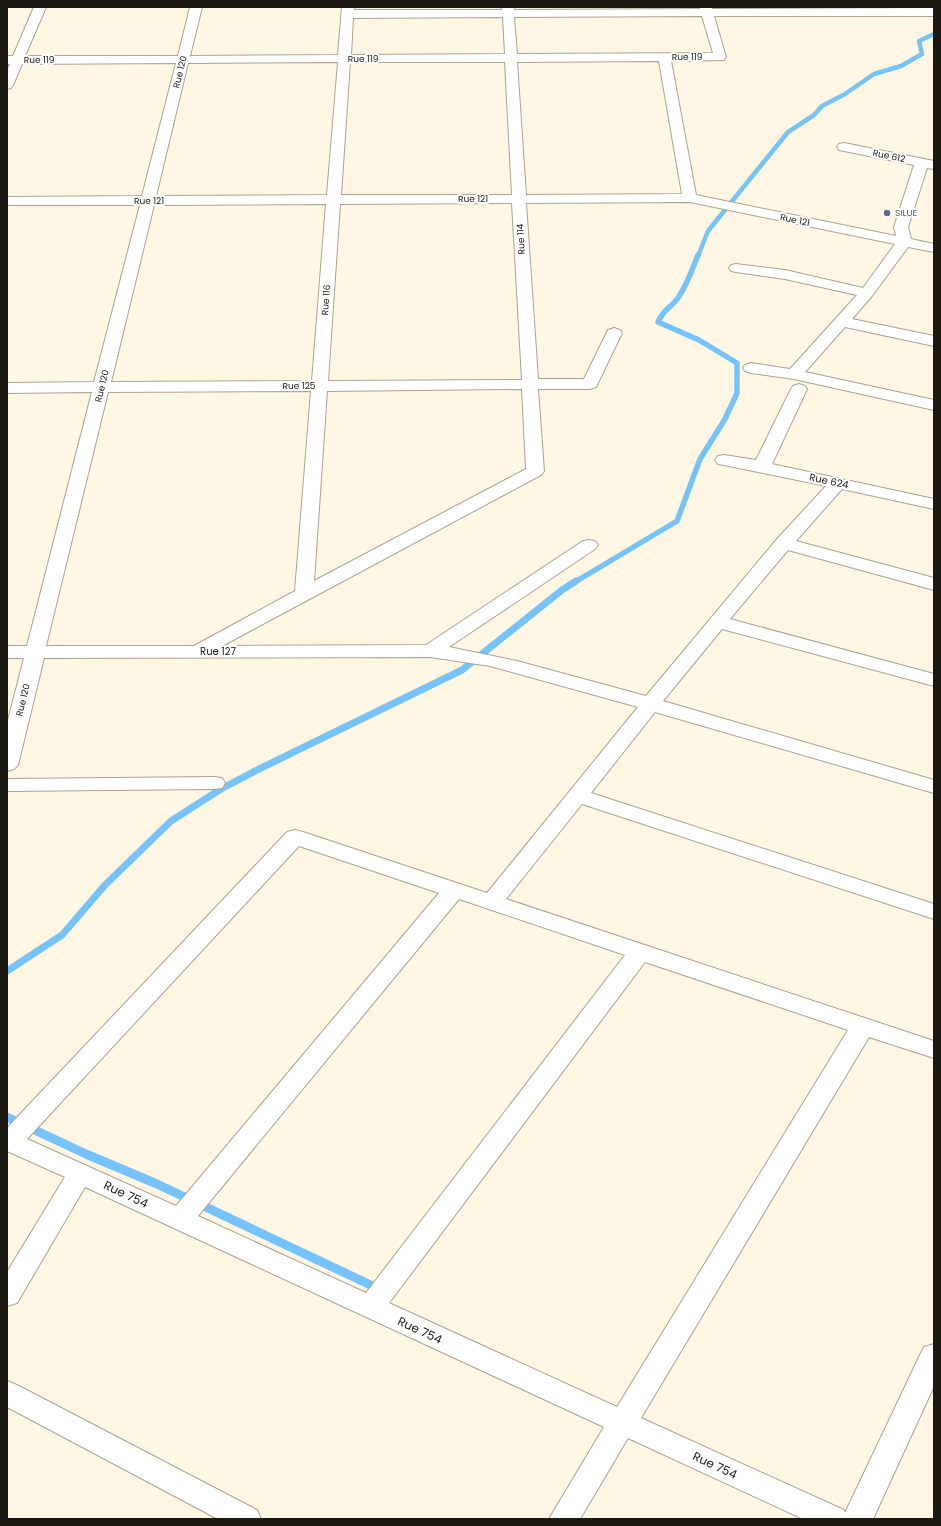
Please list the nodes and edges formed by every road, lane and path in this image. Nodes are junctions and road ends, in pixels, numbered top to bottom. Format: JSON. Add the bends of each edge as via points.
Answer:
{"nodes":[{"id":1,"x":40,"y":7,"type":"edge"},
{"id":2,"x":196,"y":7,"type":"edge"},
{"id":3,"x":509,"y":10,"type":"edge"},
{"id":4,"x":706,"y":10,"type":"edge"},
{"id":5,"x":846,"y":10,"type":"edge"},
{"id":6,"x":348,"y":11,"type":"edge"},
{"id":7,"x":934,"y":12,"type":"edge"},
{"id":8,"x":664,"y":57,"type":"junction"},
{"id":9,"x":511,"y":58,"type":"junction"},
{"id":10,"x":344,"y":59,"type":"junction"},
{"id":11,"x":12,"y":60,"type":"edge"},
{"id":12,"x":183,"y":60,"type":"junction"},
{"id":13,"x":7,"y":84,"type":"edge"},
{"id":14,"x":844,"y":146,"type":"dead end"},
{"id":15,"x":928,"y":164,"type":"edge"},
{"id":16,"x":690,"y":198,"type":"junction"},
{"id":17,"x":519,"y":199,"type":"junction"},
{"id":18,"x":333,"y":200,"type":"junction"},
{"id":19,"x":148,"y":201,"type":"junction"},
{"id":20,"x":7,"y":202,"type":"edge"},
{"id":21,"x":904,"y":242,"type":"junction"},
{"id":22,"x":934,"y":248,"type":"edge"},
{"id":23,"x":736,"y":268,"type":"dead end"},
{"id":24,"x":867,"y":293,"type":"junction"},
{"id":25,"x":843,"y":322,"type":"junction"},
{"id":26,"x":614,"y":333,"type":"dead end"},
{"id":27,"x":934,"y":341,"type":"edge"},
{"id":28,"x":751,"y":368,"type":"dead end"},
{"id":29,"x":797,"y":381,"type":"junction"},
{"id":30,"x":530,"y":385,"type":"junction"},
{"id":31,"x":320,"y":386,"type":"junction"},
{"id":32,"x":101,"y":387,"type":"junction"},
{"id":33,"x":7,"y":388,"type":"edge"},
{"id":34,"x":934,"y":405,"type":"edge"},
{"id":35,"x":724,"y":460,"type":"dead end"},
{"id":36,"x":762,"y":466,"type":"junction"},
{"id":37,"x":838,"y":483,"type":"junction"},
{"id":38,"x":934,"y":504,"type":"edge"},
{"id":39,"x":783,"y":543,"type":"junction"},
{"id":40,"x":589,"y":545,"type":"dead end"},
{"id":41,"x":934,"y":584,"type":"edge"},
{"id":42,"x":304,"y":594,"type":"junction"},
{"id":43,"x":717,"y":622,"type":"junction"},
{"id":44,"x":198,"y":651,"type":"junction"},
{"id":45,"x":430,"y":651,"type":"junction"},
{"id":46,"x":7,"y":652,"type":"edge"},
{"id":47,"x":35,"y":652,"type":"junction"},
{"id":48,"x":934,"y":680,"type":"edge"},
{"id":49,"x":651,"y":704,"type":"junction"},
{"id":50,"x":7,"y":765,"type":"edge"},
{"id":51,"x":214,"y":783,"type":"dead end"},
{"id":52,"x":7,"y":785,"type":"edge"},
{"id":53,"x":934,"y":787,"type":"edge"},
{"id":54,"x":578,"y":796,"type":"junction"},
{"id":55,"x":454,"y":890,"type":"junction"},
{"id":56,"x":491,"y":903,"type":"junction"},
{"id":57,"x":934,"y":912,"type":"edge"},
{"id":58,"x":640,"y":952,"type":"junction"},
{"id":59,"x":862,"y":1026,"type":"junction"},
{"id":60,"x":934,"y":1050,"type":"edge"},
{"id":61,"x":8,"y":1140,"type":"edge"},
{"id":62,"x":80,"y":1174,"type":"junction"},
{"id":63,"x":180,"y":1219,"type":"junction"},
{"id":64,"x":7,"y":1295,"type":"edge"},
{"id":65,"x":372,"y":1307,"type":"junction"},
{"id":66,"x":934,"y":1355,"type":"edge"},
{"id":67,"x":7,"y":1393,"type":"edge"},
{"id":68,"x":623,"y":1422,"type":"junction"},
{"id":69,"x":246,"y":1519,"type":"edge"},
{"id":70,"x":564,"y":1519,"type":"edge"},
{"id":71,"x":833,"y":1519,"type":"edge"},
{"id":72,"x":858,"y":1519,"type":"edge"}],
"edges":[{"from":1,"to":11,"type":"street"},
{"from":2,"to":12,"type":"street","name":"Rue 120"},
{"from":3,"to":4,"type":"street"},
{"from":3,"to":6,"type":"street"},
{"from":3,"to":9,"type":"street","name":"Rue 114"},
{"from":4,"to":5,"type":"street"},
{"from":4,"to":8,"type":"street","name":"Rue 119","via":[[720,57]]},
{"from":5,"to":7,"type":"street"},
{"from":6,"to":10,"type":"street","name":"Rue 116"},
{"from":8,"to":9,"type":"street","name":"Rue 119"},
{"from":8,"to":16,"type":"street"},
{"from":9,"to":10,"type":"street","name":"Rue 119"},
{"from":9,"to":17,"type":"street","name":"Rue 114"},
{"from":10,"to":12,"type":"street","name":"Rue 119"},
{"from":10,"to":18,"type":"street","name":"Rue 116"},
{"from":11,"to":12,"type":"street","name":"Rue 119"},
{"from":11,"to":13,"type":"street"},
{"from":12,"to":19,"type":"street","name":"Rue 120"},
{"from":14,"to":15,"type":"street","name":"Rue 612"},
{"from":15,"to":21,"type":"street","via":[[901,227]]},
{"from":16,"to":17,"type":"street","name":"Rue 121"},
{"from":16,"to":21,"type":"street","name":"Rue 121"},
{"from":17,"to":18,"type":"street","name":"Rue 121"},
{"from":17,"to":30,"type":"street","name":"Rue 114"},
{"from":18,"to":19,"type":"street","name":"Rue 121"},
{"from":18,"to":31,"type":"street","name":"Rue 116"},
{"from":19,"to":20,"type":"street","name":"Rue 121"},
{"from":19,"to":32,"type":"street","name":"Rue 120"},
{"from":21,"to":22,"type":"street","name":"Rue 121"},
{"from":21,"to":24,"type":"street"},
{"from":23,"to":24,"type":"street","via":[[753,269]]},
{"from":24,"to":25,"type":"street"},
{"from":25,"to":27,"type":"street"},
{"from":25,"to":29,"type":"street"},
{"from":26,"to":30,"type":"street","name":"Rue 125","via":[[590,384]]},
{"from":28,"to":29,"type":"street"},
{"from":29,"to":34,"type":"street"},
{"from":29,"to":36,"type":"street"},
{"from":30,"to":31,"type":"street","name":"Rue 125"},
{"from":30,"to":42,"type":"street","name":"Rue 114","via":[[535,471]]},
{"from":31,"to":32,"type":"street","name":"Rue 125"},
{"from":31,"to":42,"type":"street","name":"Rue 116"},
{"from":32,"to":33,"type":"street","name":"Rue 125"},
{"from":32,"to":47,"type":"street","name":"Rue 120"},
{"from":35,"to":36,"type":"street","name":"Rue 624"},
{"from":36,"to":37,"type":"street","name":"Rue 624"},
{"from":37,"to":38,"type":"street","name":"Rue 624","via":[[903,495]]},
{"from":37,"to":39,"type":"street"},
{"from":39,"to":41,"type":"street"},
{"from":39,"to":43,"type":"street"},
{"from":40,"to":45,"type":"street"},
{"from":42,"to":44,"type":"street"},
{"from":43,"to":48,"type":"street"},
{"from":43,"to":49,"type":"street"},
{"from":44,"to":45,"type":"street","name":"Rue 127"},
{"from":44,"to":47,"type":"street","name":"Rue 127"},
{"from":45,"to":49,"type":"street","name":"Rue 127","via":[[490,661]]},
{"from":46,"to":47,"type":"street","name":"Rue 127"},
{"from":47,"to":50,"type":"street","name":"Rue 120"},
{"from":49,"to":53,"type":"street","name":"Rue 127"},
{"from":49,"to":54,"type":"street"},
{"from":51,"to":52,"type":"street"},
{"from":54,"to":56,"type":"street"},
{"from":54,"to":57,"type":"street"},
{"from":55,"to":56,"type":"street"},
{"from":55,"to":61,"type":"street","via":[[295,837]]},
{"from":55,"to":63,"type":"street"},
{"from":56,"to":58,"type":"street"},
{"from":58,"to":59,"type":"street"},
{"from":58,"to":65,"type":"street"},
{"from":59,"to":60,"type":"street"},
{"from":59,"to":68,"type":"street"},
{"from":61,"to":62,"type":"street","name":"Rue 754"},
{"from":62,"to":63,"type":"street","name":"Rue 754"},
{"from":62,"to":64,"type":"street"},
{"from":63,"to":65,"type":"street","name":"Rue 754"},
{"from":65,"to":68,"type":"street","name":"Rue 754"},
{"from":66,"to":72,"type":"street"},
{"from":67,"to":69,"type":"street"},
{"from":68,"to":70,"type":"street"},
{"from":68,"to":71,"type":"street","name":"Rue 754"}]}
